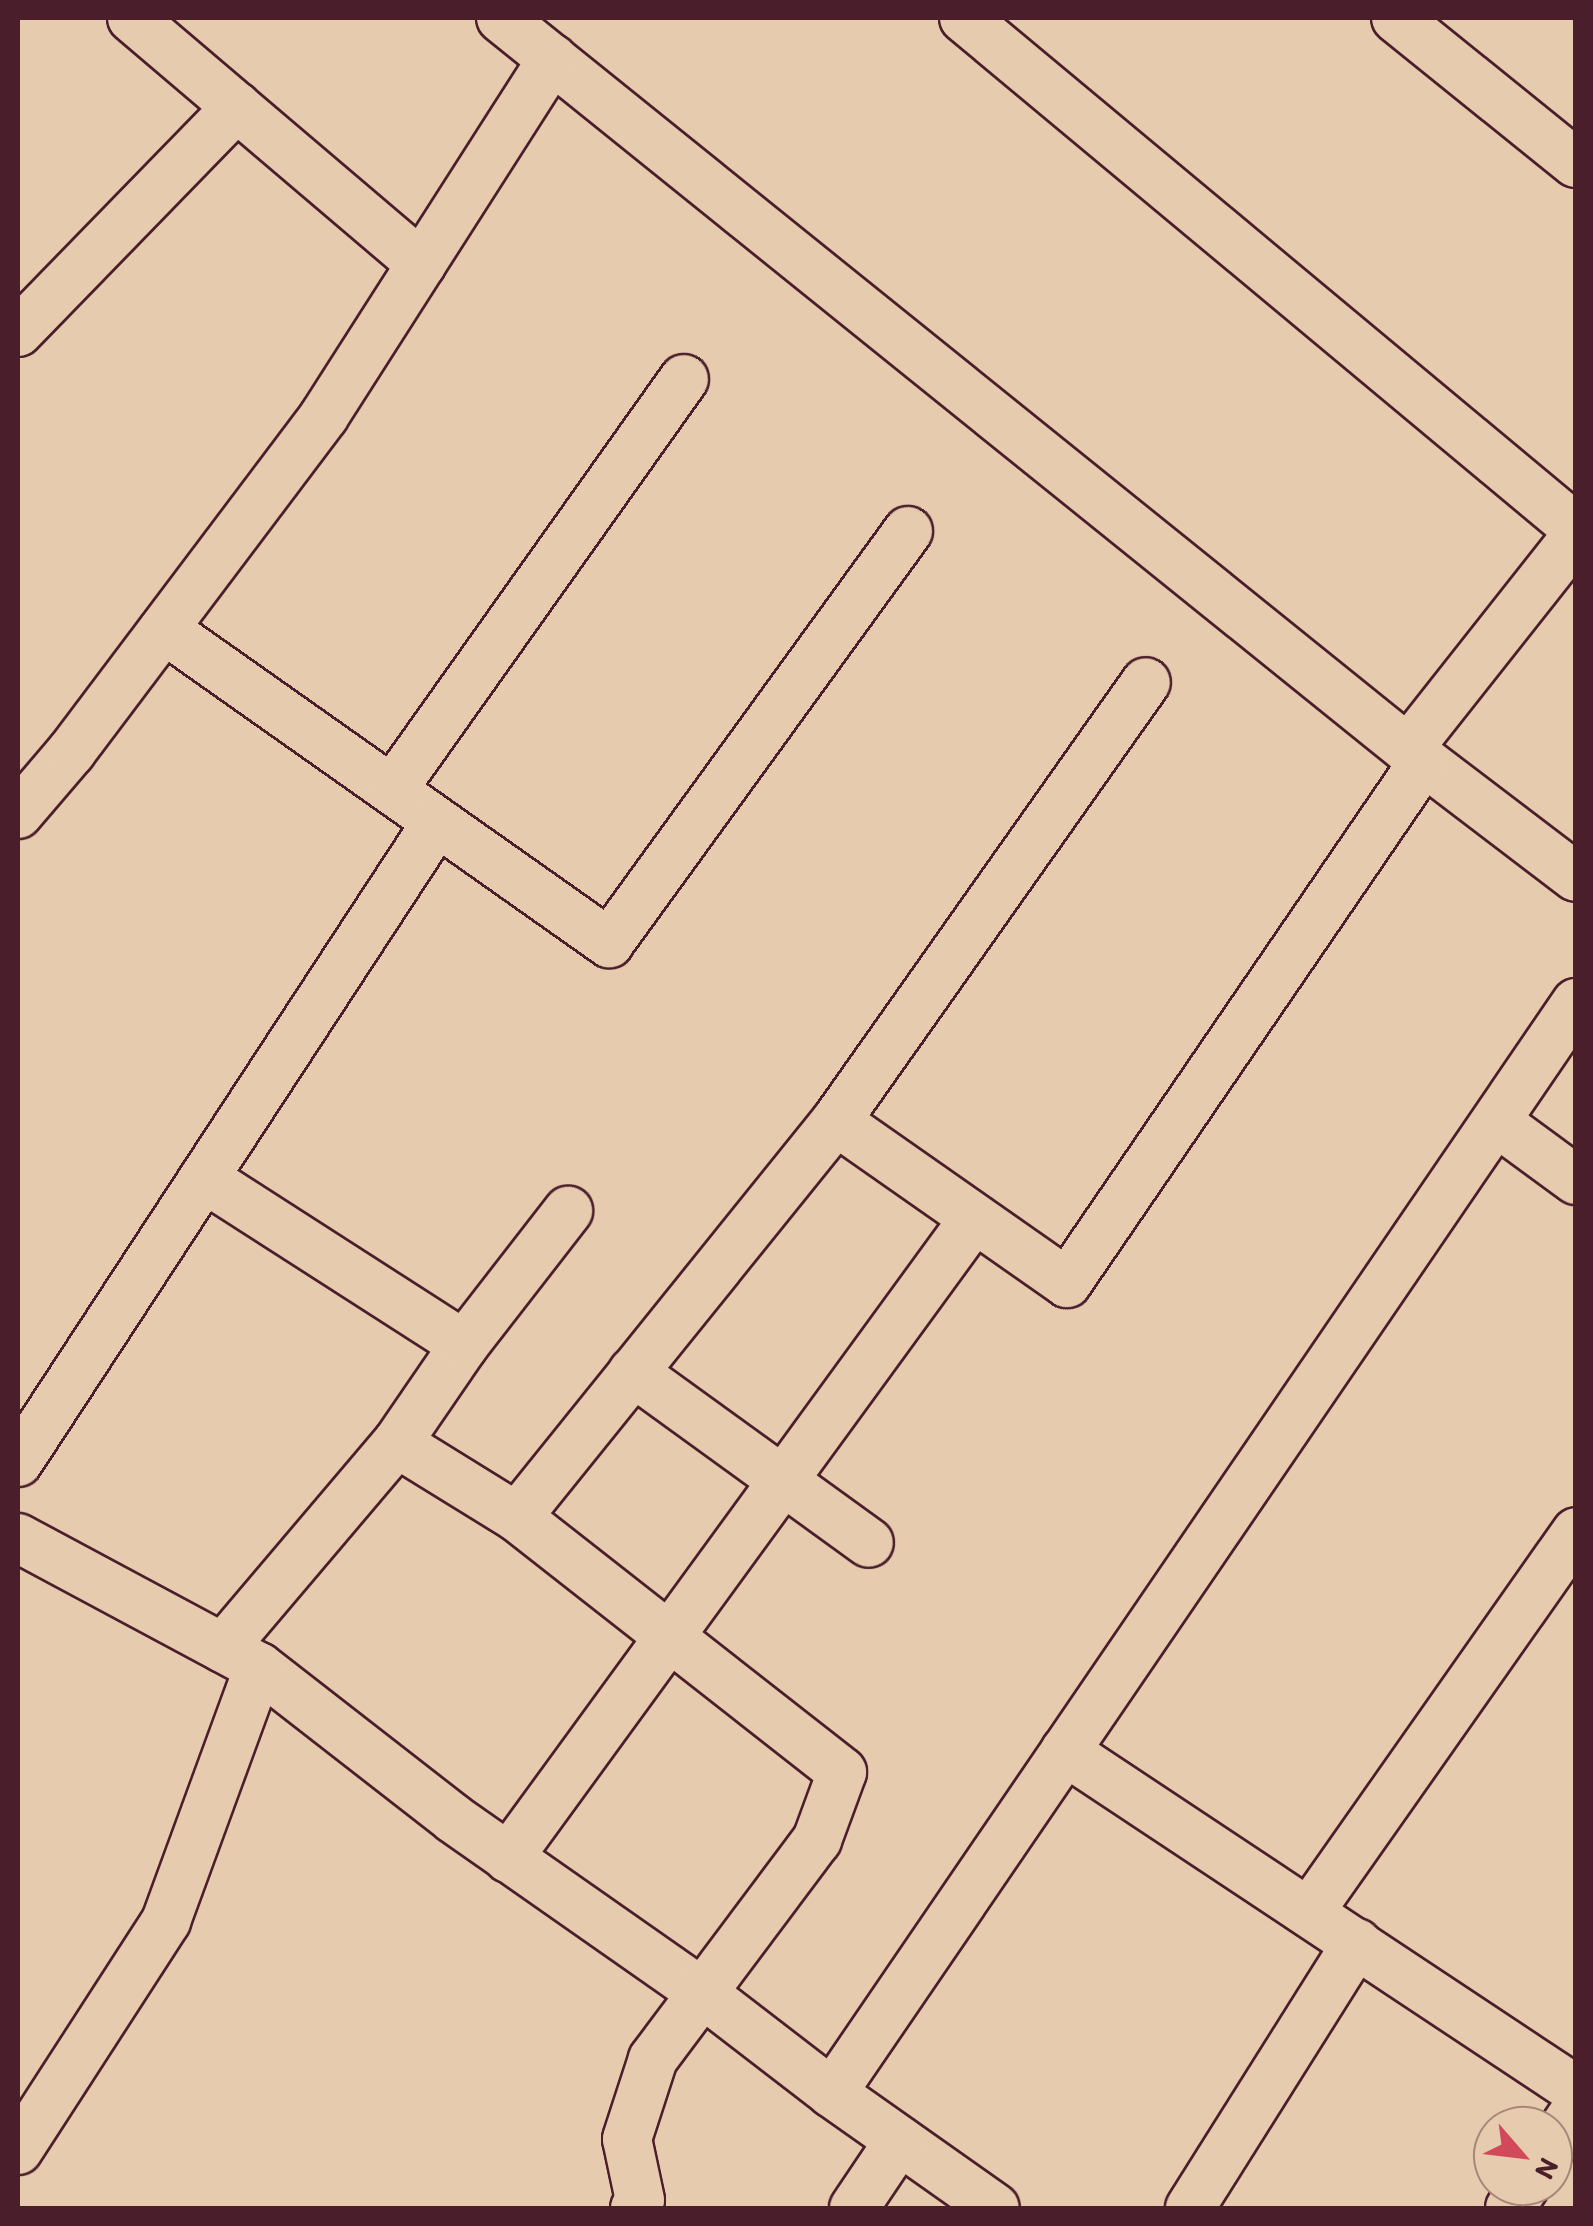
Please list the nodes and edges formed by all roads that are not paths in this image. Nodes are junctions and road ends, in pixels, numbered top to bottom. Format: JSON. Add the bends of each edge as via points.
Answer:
{"nodes":[{"id":1,"x":132,"y":18,"type":"edge"},
{"id":2,"x":501,"y":18,"type":"edge"},
{"id":3,"x":964,"y":18,"type":"edge"},
{"id":4,"x":1396,"y":18,"type":"edge"},
{"id":5,"x":552,"y":58,"type":"junction"},
{"id":6,"x":236,"y":107,"type":"junction"},
{"id":7,"x":1576,"y":163,"type":"edge"},
{"id":8,"x":421,"y":264,"type":"junction"},
{"id":9,"x":18,"y":332,"type":"edge"},
{"id":10,"x":684,"y":379,"type":"dead end"},
{"id":11,"x":1576,"y":528,"type":"edge"},
{"id":12,"x":908,"y":531,"type":"dead end"},
{"id":13,"x":1576,"y":536,"type":"edge"},
{"id":14,"x":164,"y":628,"type":"junction"},
{"id":15,"x":1146,"y":682,"type":"dead end"},
{"id":16,"x":1416,"y":755,"type":"junction"},
{"id":17,"x":392,"y":790,"type":"junction"},
{"id":18,"x":18,"y":814,"type":"edge"},
{"id":19,"x":438,"y":822,"type":"junction"},
{"id":20,"x":1576,"y":877,"type":"edge"},
{"id":21,"x":1576,"y":1003,"type":"edge"},
{"id":22,"x":836,"y":1120,"type":"junction"},
{"id":23,"x":1497,"y":1122,"type":"junction"},
{"id":24,"x":204,"y":1178,"type":"junction"},
{"id":25,"x":1576,"y":1180,"type":"edge"},
{"id":26,"x":568,"y":1211,"type":"dead end"},
{"id":27,"x":973,"y":1220,"type":"junction"},
{"id":28,"x":464,"y":1346,"type":"junction"},
{"id":29,"x":634,"y":1372,"type":"junction"},
{"id":30,"x":396,"y":1443,"type":"junction"},
{"id":31,"x":18,"y":1462,"type":"edge"},
{"id":32,"x":784,"y":1484,"type":"junction"},
{"id":33,"x":517,"y":1517,"type":"junction"},
{"id":34,"x":1576,"y":1532,"type":"edge"},
{"id":35,"x":18,"y":1538,"type":"edge"},
{"id":36,"x":869,"y":1543,"type":"dead end"},
{"id":37,"x":672,"y":1635,"type":"junction"},
{"id":38,"x":241,"y":1657,"type":"junction"},
{"id":39,"x":1065,"y":1751,"type":"junction"},
{"id":40,"x":508,"y":1858,"type":"junction"},
{"id":41,"x":1310,"y":1911,"type":"junction"},
{"id":42,"x":1357,"y":1942,"type":"junction"},
{"id":43,"x":702,"y":1992,"type":"junction"},
{"id":44,"x":1576,"y":2090,"type":"edge"},
{"id":45,"x":832,"y":2093,"type":"junction"},
{"id":46,"x":899,"y":2141,"type":"junction"},
{"id":47,"x":18,"y":2150,"type":"edge"},
{"id":48,"x":634,"y":2208,"type":"edge"},
{"id":49,"x":854,"y":2208,"type":"edge"},
{"id":50,"x":994,"y":2208,"type":"edge"},
{"id":51,"x":1190,"y":2208,"type":"edge"}],
"edges":[{"from":1,"to":6,"type":"street"},
{"from":2,"to":5,"type":"street"},
{"from":3,"to":11,"type":"street"},
{"from":4,"to":7,"type":"street"},
{"from":5,"to":8,"type":"street"},
{"from":5,"to":16,"type":"street"},
{"from":6,"to":8,"type":"street"},
{"from":6,"to":9,"type":"street"},
{"from":8,"to":14,"type":"street","via":[[324,416]]},
{"from":10,"to":17,"type":"street"},
{"from":12,"to":19,"type":"street","via":[[609,944]]},
{"from":13,"to":16,"type":"street"},
{"from":14,"to":17,"type":"street"},
{"from":14,"to":18,"type":"street"},
{"from":15,"to":22,"type":"street"},
{"from":16,"to":20,"type":"street"},
{"from":16,"to":27,"type":"street","via":[[1067,1283]]},
{"from":17,"to":19,"type":"street"},
{"from":19,"to":24,"type":"street"},
{"from":21,"to":23,"type":"street"},
{"from":22,"to":27,"type":"street"},
{"from":22,"to":29,"type":"street"},
{"from":23,"to":25,"type":"street"},
{"from":23,"to":39,"type":"street"},
{"from":24,"to":28,"type":"street"},
{"from":24,"to":31,"type":"street"},
{"from":26,"to":28,"type":"street"},
{"from":27,"to":32,"type":"street"},
{"from":28,"to":30,"type":"street"},
{"from":29,"to":32,"type":"street"},
{"from":29,"to":33,"type":"street"},
{"from":30,"to":33,"type":"street"},
{"from":30,"to":38,"type":"street"},
{"from":32,"to":36,"type":"street"},
{"from":32,"to":37,"type":"street"},
{"from":33,"to":37,"type":"street"},
{"from":34,"to":41,"type":"street"},
{"from":35,"to":38,"type":"street"},
{"from":37,"to":40,"type":"street"},
{"from":37,"to":43,"type":"street","via":[[842,1772],[817,1840]]},
{"from":38,"to":40,"type":"street"},
{"from":38,"to":47,"type":"street","via":[[166,1921]]},
{"from":39,"to":41,"type":"street"},
{"from":39,"to":45,"type":"street"},
{"from":40,"to":43,"type":"street"},
{"from":41,"to":42,"type":"street"},
{"from":42,"to":44,"type":"street"},
{"from":42,"to":51,"type":"street"},
{"from":43,"to":45,"type":"street"},
{"from":43,"to":48,"type":"street","via":[[652,2059],[627,2139],[640,2200]]},
{"from":45,"to":46,"type":"street"},
{"from":46,"to":49,"type":"street"},
{"from":46,"to":50,"type":"street"}]}
